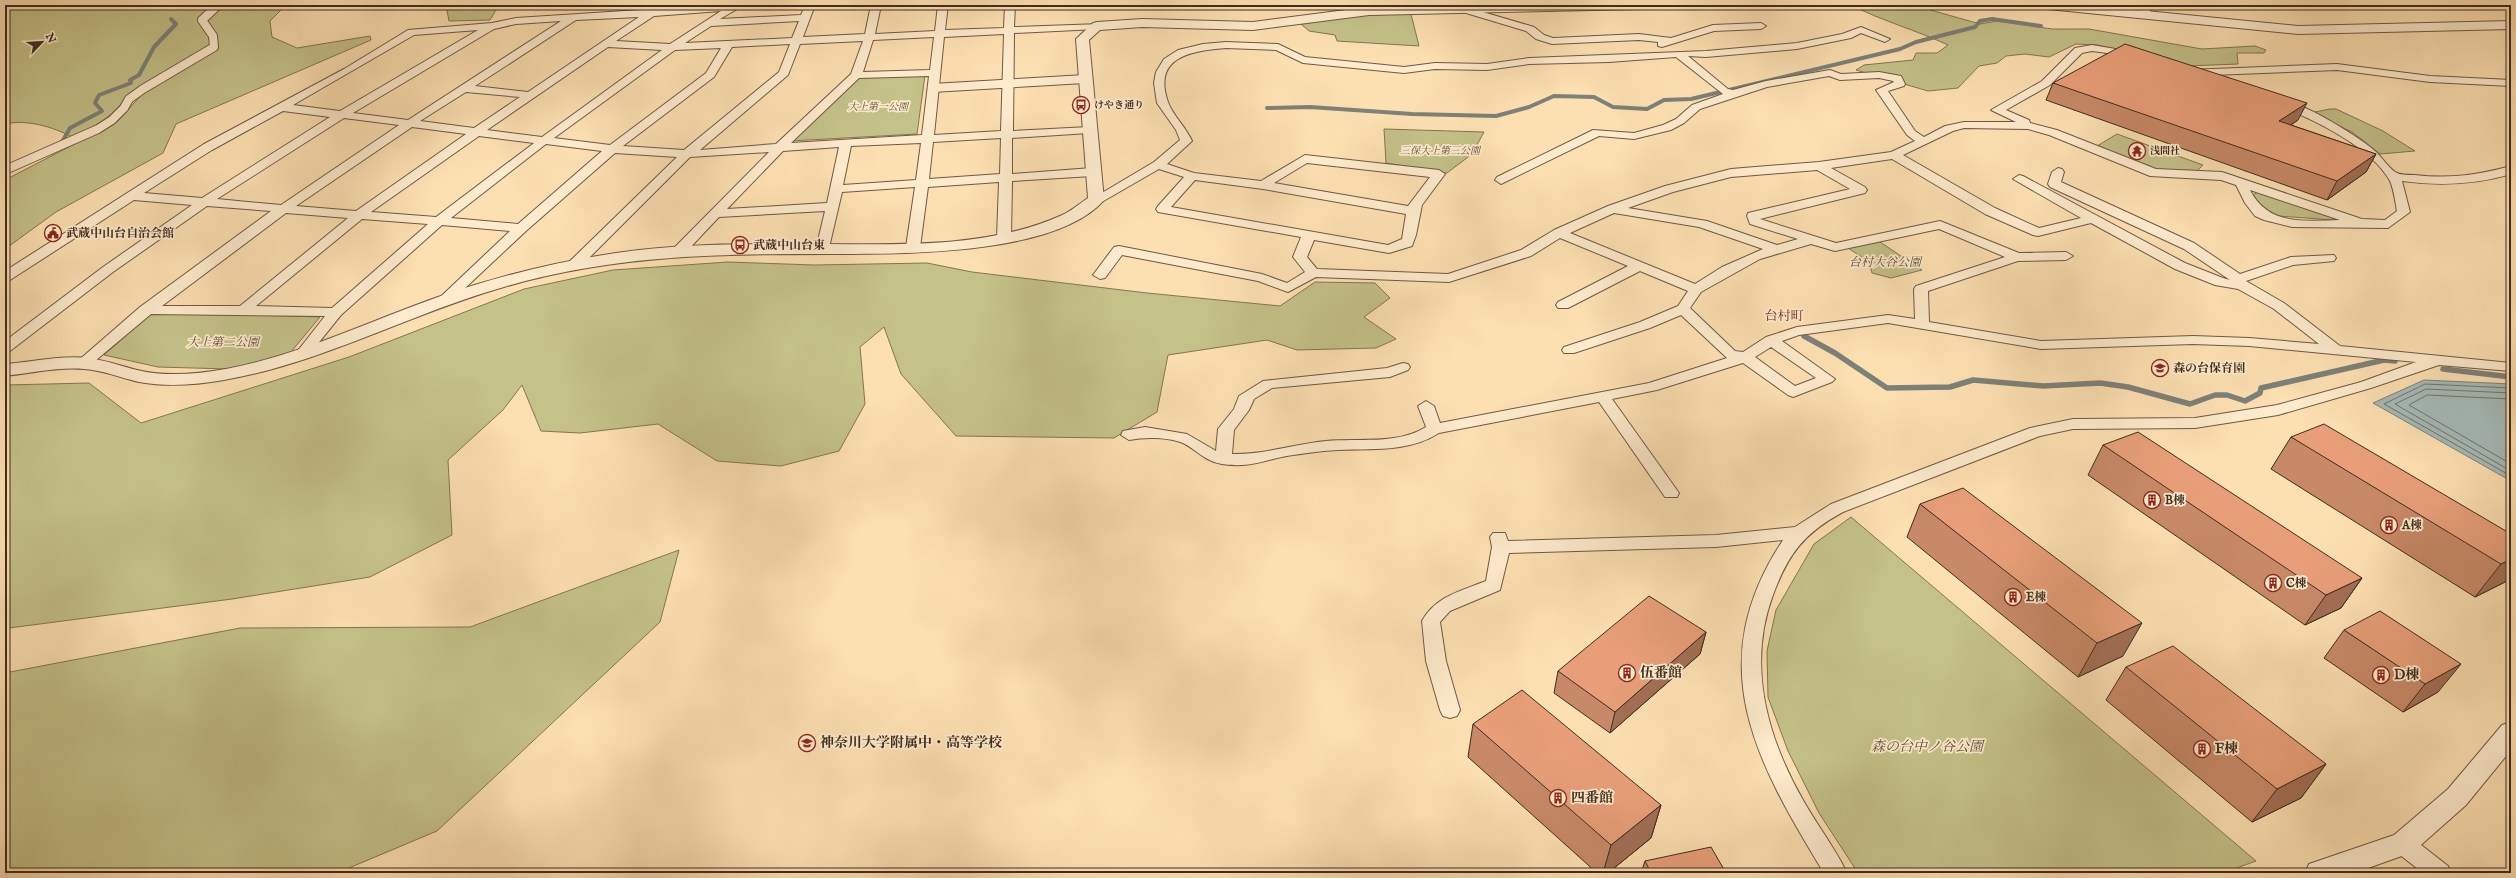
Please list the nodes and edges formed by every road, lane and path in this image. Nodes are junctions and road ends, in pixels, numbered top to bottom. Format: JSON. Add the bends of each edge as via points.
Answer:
{"nodes":[{"id":1,"x":215,"y":5,"type":"edge"},
{"id":2,"x":810,"y":5,"type":"edge"},
{"id":3,"x":876,"y":5,"type":"edge"},
{"id":4,"x":943,"y":5,"type":"edge"},
{"id":5,"x":1010,"y":5,"type":"edge"},
{"id":6,"x":1639,"y":5,"type":"edge"},
{"id":7,"x":2048,"y":5,"type":"edge"},
{"id":8,"x":736,"y":6,"type":"edge"},
{"id":9,"x":1459,"y":8,"type":"junction"},
{"id":10,"x":2144,"y":10,"type":"edge"},
{"id":11,"x":652,"y":13,"type":"junction"},
{"id":12,"x":806,"y":18,"type":"junction"},
{"id":13,"x":572,"y":19,"type":"junction"},
{"id":14,"x":710,"y":23,"type":"junction"},
{"id":15,"x":2511,"y":25,"type":"edge"},
{"id":16,"x":492,"y":26,"type":"junction"},
{"id":17,"x":1098,"y":26,"type":"junction"},
{"id":18,"x":1762,"y":26,"type":"dead end"},
{"id":19,"x":1008,"y":30,"type":"junction"},
{"id":20,"x":940,"y":34,"type":"junction"},
{"id":21,"x":869,"y":38,"type":"junction"},
{"id":22,"x":1672,"y":40,"type":"junction"},
{"id":23,"x":1885,"y":40,"type":"dead end"},
{"id":24,"x":798,"y":41,"type":"junction"},
{"id":25,"x":605,"y":44,"type":"junction"},
{"id":26,"x":728,"y":45,"type":"junction"},
{"id":27,"x":672,"y":47,"type":"junction"},
{"id":28,"x":1680,"y":55,"type":"junction"},
{"id":29,"x":2143,"y":58,"type":"edge"},
{"id":30,"x":1609,"y":59,"type":"junction"},
{"id":31,"x":2176,"y":69,"type":"edge"},
{"id":32,"x":934,"y":73,"type":"junction"},
{"id":33,"x":2190,"y":73,"type":"junction"},
{"id":34,"x":856,"y":75,"type":"junction"},
{"id":35,"x":1085,"y":79,"type":"junction"},
{"id":36,"x":2221,"y":83,"type":"edge"},
{"id":37,"x":2511,"y":83,"type":"edge"},
{"id":38,"x":1007,"y":84,"type":"junction"},
{"id":39,"x":464,"y":88,"type":"junction"},
{"id":40,"x":932,"y":88,"type":"junction"},
{"id":41,"x":1733,"y":94,"type":"junction"},
{"id":42,"x":529,"y":95,"type":"junction"},
{"id":43,"x":2269,"y":100,"type":"edge"},
{"id":44,"x":280,"y":107,"type":"junction"},
{"id":45,"x":342,"y":114,"type":"junction"},
{"id":46,"x":407,"y":123,"type":"junction"},
{"id":47,"x":2028,"y":126,"type":"junction"},
{"id":48,"x":1089,"y":130,"type":"junction"},
{"id":49,"x":476,"y":132,"type":"junction"},
{"id":50,"x":1007,"y":135,"type":"junction"},
{"id":51,"x":927,"y":138,"type":"junction"},
{"id":52,"x":545,"y":140,"type":"junction"},
{"id":53,"x":1924,"y":142,"type":"junction"},
{"id":54,"x":846,"y":143,"type":"junction"},
{"id":55,"x":779,"y":148,"type":"junction"},
{"id":56,"x":612,"y":149,"type":"junction"},
{"id":57,"x":687,"y":154,"type":"junction"},
{"id":58,"x":1894,"y":155,"type":"junction"},
{"id":59,"x":1158,"y":165,"type":"junction"},
{"id":60,"x":1818,"y":166,"type":"junction"},
{"id":61,"x":5,"y":170,"type":"edge"},
{"id":62,"x":2511,"y":170,"type":"edge"},
{"id":63,"x":1092,"y":172,"type":"junction"},
{"id":64,"x":2058,"y":172,"type":"dead end"},
{"id":65,"x":1192,"y":176,"type":"junction"},
{"id":66,"x":2392,"y":176,"type":"junction"},
{"id":67,"x":1006,"y":178,"type":"junction"},
{"id":68,"x":2019,"y":179,"type":"dead end"},
{"id":69,"x":1501,"y":180,"type":"dead end"},
{"id":70,"x":2241,"y":182,"type":"junction"},
{"id":71,"x":922,"y":183,"type":"junction"},
{"id":72,"x":1263,"y":185,"type":"junction"},
{"id":73,"x":836,"y":188,"type":"junction"},
{"id":74,"x":130,"y":196,"type":"junction"},
{"id":75,"x":1096,"y":200,"type":"junction"},
{"id":76,"x":207,"y":202,"type":"junction"},
{"id":77,"x":831,"y":207,"type":"junction"},
{"id":78,"x":286,"y":208,"type":"junction"},
{"id":79,"x":1612,"y":209,"type":"junction"},
{"id":80,"x":1413,"y":211,"type":"junction"},
{"id":81,"x":360,"y":214,"type":"junction"},
{"id":82,"x":713,"y":214,"type":"junction"},
{"id":83,"x":2091,"y":219,"type":"junction"},
{"id":84,"x":438,"y":222,"type":"junction"},
{"id":85,"x":2361,"y":223,"type":"junction"},
{"id":86,"x":521,"y":228,"type":"junction"},
{"id":87,"x":1559,"y":233,"type":"junction"},
{"id":88,"x":1309,"y":235,"type":"junction"},
{"id":89,"x":1004,"y":238,"type":"junction"},
{"id":90,"x":1813,"y":239,"type":"junction"},
{"id":91,"x":913,"y":247,"type":"junction"},
{"id":92,"x":823,"y":248,"type":"junction"},
{"id":93,"x":1775,"y":249,"type":"junction"},
{"id":94,"x":679,"y":251,"type":"junction"},
{"id":95,"x":2066,"y":256,"type":"dead end"},
{"id":96,"x":2017,"y":257,"type":"junction"},
{"id":97,"x":2329,"y":258,"type":"dead end"},
{"id":98,"x":573,"y":266,"type":"junction"},
{"id":99,"x":1639,"y":266,"type":"junction"},
{"id":100,"x":1313,"y":273,"type":"junction"},
{"id":101,"x":1100,"y":275,"type":"dead end"},
{"id":102,"x":5,"y":277,"type":"edge"},
{"id":103,"x":2240,"y":283,"type":"junction"},
{"id":104,"x":1696,"y":289,"type":"junction"},
{"id":105,"x":442,"y":302,"type":"junction"},
{"id":106,"x":1563,"y":305,"type":"dead end"},
{"id":107,"x":1683,"y":309,"type":"junction"},
{"id":108,"x":145,"y":310,"type":"junction"},
{"id":109,"x":243,"y":310,"type":"junction"},
{"id":110,"x":336,"y":312,"type":"junction"},
{"id":111,"x":1922,"y":324,"type":"junction"},
{"id":112,"x":1771,"y":340,"type":"junction"},
{"id":113,"x":5,"y":348,"type":"edge"},
{"id":114,"x":1569,"y":350,"type":"dead end"},
{"id":115,"x":2338,"y":351,"type":"junction"},
{"id":116,"x":303,"y":353,"type":"junction"},
{"id":117,"x":1745,"y":357,"type":"junction"},
{"id":118,"x":2440,"y":359,"type":"junction"},
{"id":119,"x":84,"y":363,"type":"junction"},
{"id":120,"x":1403,"y":367,"type":"dead end"},
{"id":121,"x":2511,"y":367,"type":"edge"},
{"id":122,"x":5,"y":370,"type":"edge"},
{"id":123,"x":1603,"y":397,"type":"junction"},
{"id":124,"x":1426,"y":406,"type":"dead end"},
{"id":125,"x":1434,"y":429,"type":"junction"},
{"id":126,"x":1129,"y":435,"type":"dead end"},
{"id":127,"x":1223,"y":459,"type":"junction"},
{"id":128,"x":1671,"y":493,"type":"dead end"},
{"id":129,"x":1796,"y":533,"type":"junction"},
{"id":130,"x":1450,"y":710,"type":"dead end"},
{"id":131,"x":2511,"y":732,"type":"edge"},
{"id":132,"x":2403,"y":844,"type":"junction"},
{"id":133,"x":1836,"y":873,"type":"edge"},
{"id":134,"x":2319,"y":873,"type":"edge"},
{"id":135,"x":2440,"y":873,"type":"edge"}],
"edges":[{"from":1,"to":61,"type":"street","via":[[217,6],[202,20],[213,36],[214,47],[143,89],[129,99],[112,120],[98,129]]},
{"from":2,"to":12,"type":"street"},
{"from":3,"to":21,"type":"street"},
{"from":4,"to":20,"type":"street"},
{"from":5,"to":19,"type":"street"},
{"from":6,"to":9,"type":"street"},
{"from":7,"to":10,"type":"street"},
{"from":8,"to":11,"type":"street"},
{"from":8,"to":14,"type":"street"},
{"from":9,"to":17,"type":"street","via":[[1369,11],[1253,26],[1142,23]]},
{"from":9,"to":22,"type":"street","via":[[1530,29],[1552,42],[1639,37]]},
{"from":10,"to":15,"type":"street","via":[[2298,30]]},
{"from":11,"to":13,"type":"street"},
{"from":11,"to":25,"type":"street"},
{"from":12,"to":14,"type":"street"},
{"from":12,"to":24,"type":"street"},
{"from":13,"to":16,"type":"street","via":[[516,21]]},
{"from":13,"to":39,"type":"street"},
{"from":14,"to":27,"type":"street"},
{"from":16,"to":44,"type":"street","via":[[412,32],[348,71]]},
{"from":16,"to":45,"type":"street"},
{"from":17,"to":19,"type":"street"},
{"from":17,"to":35,"type":"street","via":[[1082,39]]},
{"from":18,"to":22,"type":"street","via":[[1713,28]]},
{"from":19,"to":20,"type":"street"},
{"from":19,"to":38,"type":"street"},
{"from":20,"to":21,"type":"street"},
{"from":20,"to":32,"type":"street"},
{"from":21,"to":24,"type":"street"},
{"from":21,"to":34,"type":"street"},
{"from":22,"to":30,"type":"street"},
{"from":23,"to":28,"type":"street","via":[[1861,30],[1847,36],[1798,46]]},
{"from":24,"to":26,"type":"street"},
{"from":24,"to":57,"type":"street","via":[[784,73]]},
{"from":25,"to":27,"type":"street"},
{"from":25,"to":42,"type":"street"},
{"from":26,"to":27,"type":"street"},
{"from":26,"to":56,"type":"street","via":[[710,75]]},
{"from":27,"to":52,"type":"street"},
{"from":28,"to":30,"type":"street"},
{"from":28,"to":41,"type":"street","via":[[1724,91]]},
{"from":29,"to":47,"type":"street","via":[[2109,49],[2079,50],[2046,83],[1997,110],[2027,123]]},
{"from":30,"to":59,"type":"street","via":[[1529,61],[1487,67],[1435,66],[1383,70],[1303,60],[1278,47],[1226,45],[1182,52],[1168,61],[1161,72],[1159,83],[1163,103],[1182,130],[1186,141]]},
{"from":31,"to":33,"type":"street"},
{"from":32,"to":34,"type":"street"},
{"from":32,"to":40,"type":"street"},
{"from":33,"to":36,"type":"street"},
{"from":33,"to":37,"type":"street","via":[[2337,68],[2430,79]]},
{"from":34,"to":55,"type":"street"},
{"from":35,"to":38,"type":"street"},
{"from":35,"to":48,"type":"street"},
{"from":38,"to":40,"type":"street"},
{"from":38,"to":50,"type":"street"},
{"from":39,"to":42,"type":"street"},
{"from":39,"to":46,"type":"street"},
{"from":40,"to":51,"type":"street"},
{"from":41,"to":53,"type":"street","via":[[1766,84],[1830,74],[1840,77],[1879,74],[1897,78],[1900,84],[1881,90],[1911,133]]},
{"from":41,"to":69,"type":"street","via":[[1696,107],[1667,128],[1634,136],[1597,132]]},
{"from":42,"to":49,"type":"street"},
{"from":43,"to":66,"type":"street","via":[[2319,120],[2344,134]]},
{"from":44,"to":45,"type":"street"},
{"from":44,"to":74,"type":"street","via":[[208,147]]},
{"from":45,"to":46,"type":"street"},
{"from":45,"to":76,"type":"street"},
{"from":46,"to":49,"type":"street"},
{"from":46,"to":78,"type":"street"},
{"from":47,"to":53,"type":"street","via":[[1964,125],[1949,128]]},
{"from":47,"to":70,"type":"street","via":[[2053,132],[2154,173],[2222,176]]},
{"from":48,"to":50,"type":"street"},
{"from":48,"to":63,"type":"street"},
{"from":49,"to":52,"type":"street"},
{"from":49,"to":81,"type":"street"},
{"from":50,"to":51,"type":"street"},
{"from":50,"to":67,"type":"street"},
{"from":51,"to":54,"type":"street"},
{"from":51,"to":71,"type":"street"},
{"from":52,"to":56,"type":"street"},
{"from":52,"to":84,"type":"street"},
{"from":53,"to":58,"type":"street"},
{"from":54,"to":55,"type":"street"},
{"from":54,"to":73,"type":"street"},
{"from":55,"to":57,"type":"street"},
{"from":55,"to":82,"type":"street"},
{"from":56,"to":57,"type":"street"},
{"from":56,"to":86,"type":"street"},
{"from":57,"to":98,"type":"street"},
{"from":58,"to":60,"type":"street"},
{"from":58,"to":83,"type":"street","via":[[2038,232]]},
{"from":59,"to":65,"type":"street"},
{"from":59,"to":75,"type":"street"},
{"from":60,"to":79,"type":"street","via":[[1731,173],[1669,189]]},
{"from":60,"to":90,"type":"street","via":[[1861,190],[1753,216],[1755,221]]},
{"from":62,"to":66,"type":"street","via":[[2472,181]]},
{"from":63,"to":67,"type":"street"},
{"from":63,"to":75,"type":"street"},
{"from":64,"to":103,"type":"street","via":[[2054,184],[2189,246]]},
{"from":65,"to":72,"type":"street"},
{"from":65,"to":88,"type":"street","via":[[1162,209]]},
{"from":66,"to":85,"type":"street","via":[[2404,212],[2388,224]]},
{"from":67,"to":71,"type":"street"},
{"from":67,"to":89,"type":"street"},
{"from":68,"to":83,"type":"street","via":[[2043,195]]},
{"from":70,"to":85,"type":"street"},
{"from":70,"to":85,"type":"street","via":[[2260,213],[2282,221]]},
{"from":71,"to":73,"type":"street"},
{"from":71,"to":91,"type":"street"},
{"from":72,"to":80,"type":"street"},
{"from":72,"to":80,"type":"street","via":[[1305,159],[1439,174],[1418,199]]},
{"from":73,"to":77,"type":"street"},
{"from":74,"to":76,"type":"street"},
{"from":74,"to":102,"type":"street"},
{"from":75,"to":89,"type":"street","via":[[1072,218],[1029,233]]},
{"from":76,"to":78,"type":"street"},
{"from":76,"to":113,"type":"street","via":[[66,298]]},
{"from":77,"to":82,"type":"street"},
{"from":77,"to":92,"type":"street"},
{"from":78,"to":81,"type":"street"},
{"from":78,"to":108,"type":"street"},
{"from":79,"to":87,"type":"street"},
{"from":79,"to":93,"type":"street","via":[[1702,224]]},
{"from":80,"to":88,"type":"street","via":[[1407,243],[1389,249]]},
{"from":81,"to":84,"type":"street"},
{"from":81,"to":109,"type":"street"},
{"from":82,"to":94,"type":"street"},
{"from":83,"to":103,"type":"street","via":[[2180,266],[2220,282]]},
{"from":84,"to":86,"type":"street"},
{"from":84,"to":110,"type":"street"},
{"from":86,"to":105,"type":"street"},
{"from":87,"to":99,"type":"street"},
{"from":87,"to":100,"type":"street","via":[[1526,253],[1449,278]]},
{"from":88,"to":100,"type":"street","via":[[1300,257]]},
{"from":89,"to":91,"type":"street","via":[[978,243]]},
{"from":90,"to":93,"type":"street"},
{"from":90,"to":96,"type":"street","via":[[1835,247],[1940,225]]},
{"from":91,"to":92,"type":"street"},
{"from":92,"to":94,"type":"street"},
{"from":93,"to":104,"type":"street","via":[[1727,270]]},
{"from":94,"to":98,"type":"street"},
{"from":95,"to":96,"type":"street"},
{"from":96,"to":111,"type":"street","via":[[1921,289]]},
{"from":97,"to":103,"type":"street","via":[[2291,261]]},
{"from":98,"to":105,"type":"street","via":[[520,278]]},
{"from":99,"to":104,"type":"street"},
{"from":99,"to":106,"type":"street"},
{"from":100,"to":101,"type":"street","via":[[1288,288],[1262,278],[1119,250]]},
{"from":103,"to":115,"type":"street","via":[[2279,306]]},
{"from":104,"to":107,"type":"street"},
{"from":105,"to":116,"type":"street"},
{"from":107,"to":114,"type":"street","via":[[1645,325]]},
{"from":107,"to":117,"type":"street","via":[[1730,354]]},
{"from":108,"to":109,"type":"street"},
{"from":108,"to":119,"type":"street"},
{"from":109,"to":110,"type":"street"},
{"from":110,"to":116,"type":"street"},
{"from":111,"to":112,"type":"street","via":[[1888,320],[1797,332]]},
{"from":111,"to":115,"type":"street","via":[[2041,345],[2193,340],[2249,342]]},
{"from":112,"to":117,"type":"street"},
{"from":112,"to":117,"type":"street","via":[[1827,380],[1793,392]]},
{"from":115,"to":118,"type":"street"},
{"from":116,"to":119,"type":"street","via":[[265,367],[174,379],[142,377],[119,369]]},
{"from":117,"to":123,"type":"street","via":[[1652,387]]},
{"from":118,"to":121,"type":"street"},
{"from":118,"to":129,"type":"street","via":[[2366,385],[2278,410],[2195,423],[2073,424],[2036,432],[1836,508]]},
{"from":119,"to":122,"type":"street"},
{"from":120,"to":127,"type":"street","via":[[1390,372],[1268,384],[1247,396],[1241,410],[1226,429]]},
{"from":123,"to":125,"type":"street","via":[[1491,417],[1473,424]]},
{"from":123,"to":128,"type":"street"},
{"from":124,"to":125,"type":"street"},
{"from":125,"to":127,"type":"street","via":[[1420,438],[1375,445],[1326,446],[1270,454],[1254,460]]},
{"from":126,"to":127,"type":"street","via":[[1145,432],[1187,439],[1214,457]]},
{"from":129,"to":130,"type":"street","via":[[1716,542],[1500,541],[1494,585],[1443,606],[1431,621],[1436,661]]},
{"from":129,"to":133,"type":"street","via":[[1776,566],[1758,607],[1749,673],[1756,712],[1769,754],[1797,811]]},
{"from":131,"to":132,"type":"street","via":[[2457,797]]},
{"from":132,"to":134,"type":"street"},
{"from":132,"to":135,"type":"street"}]}
